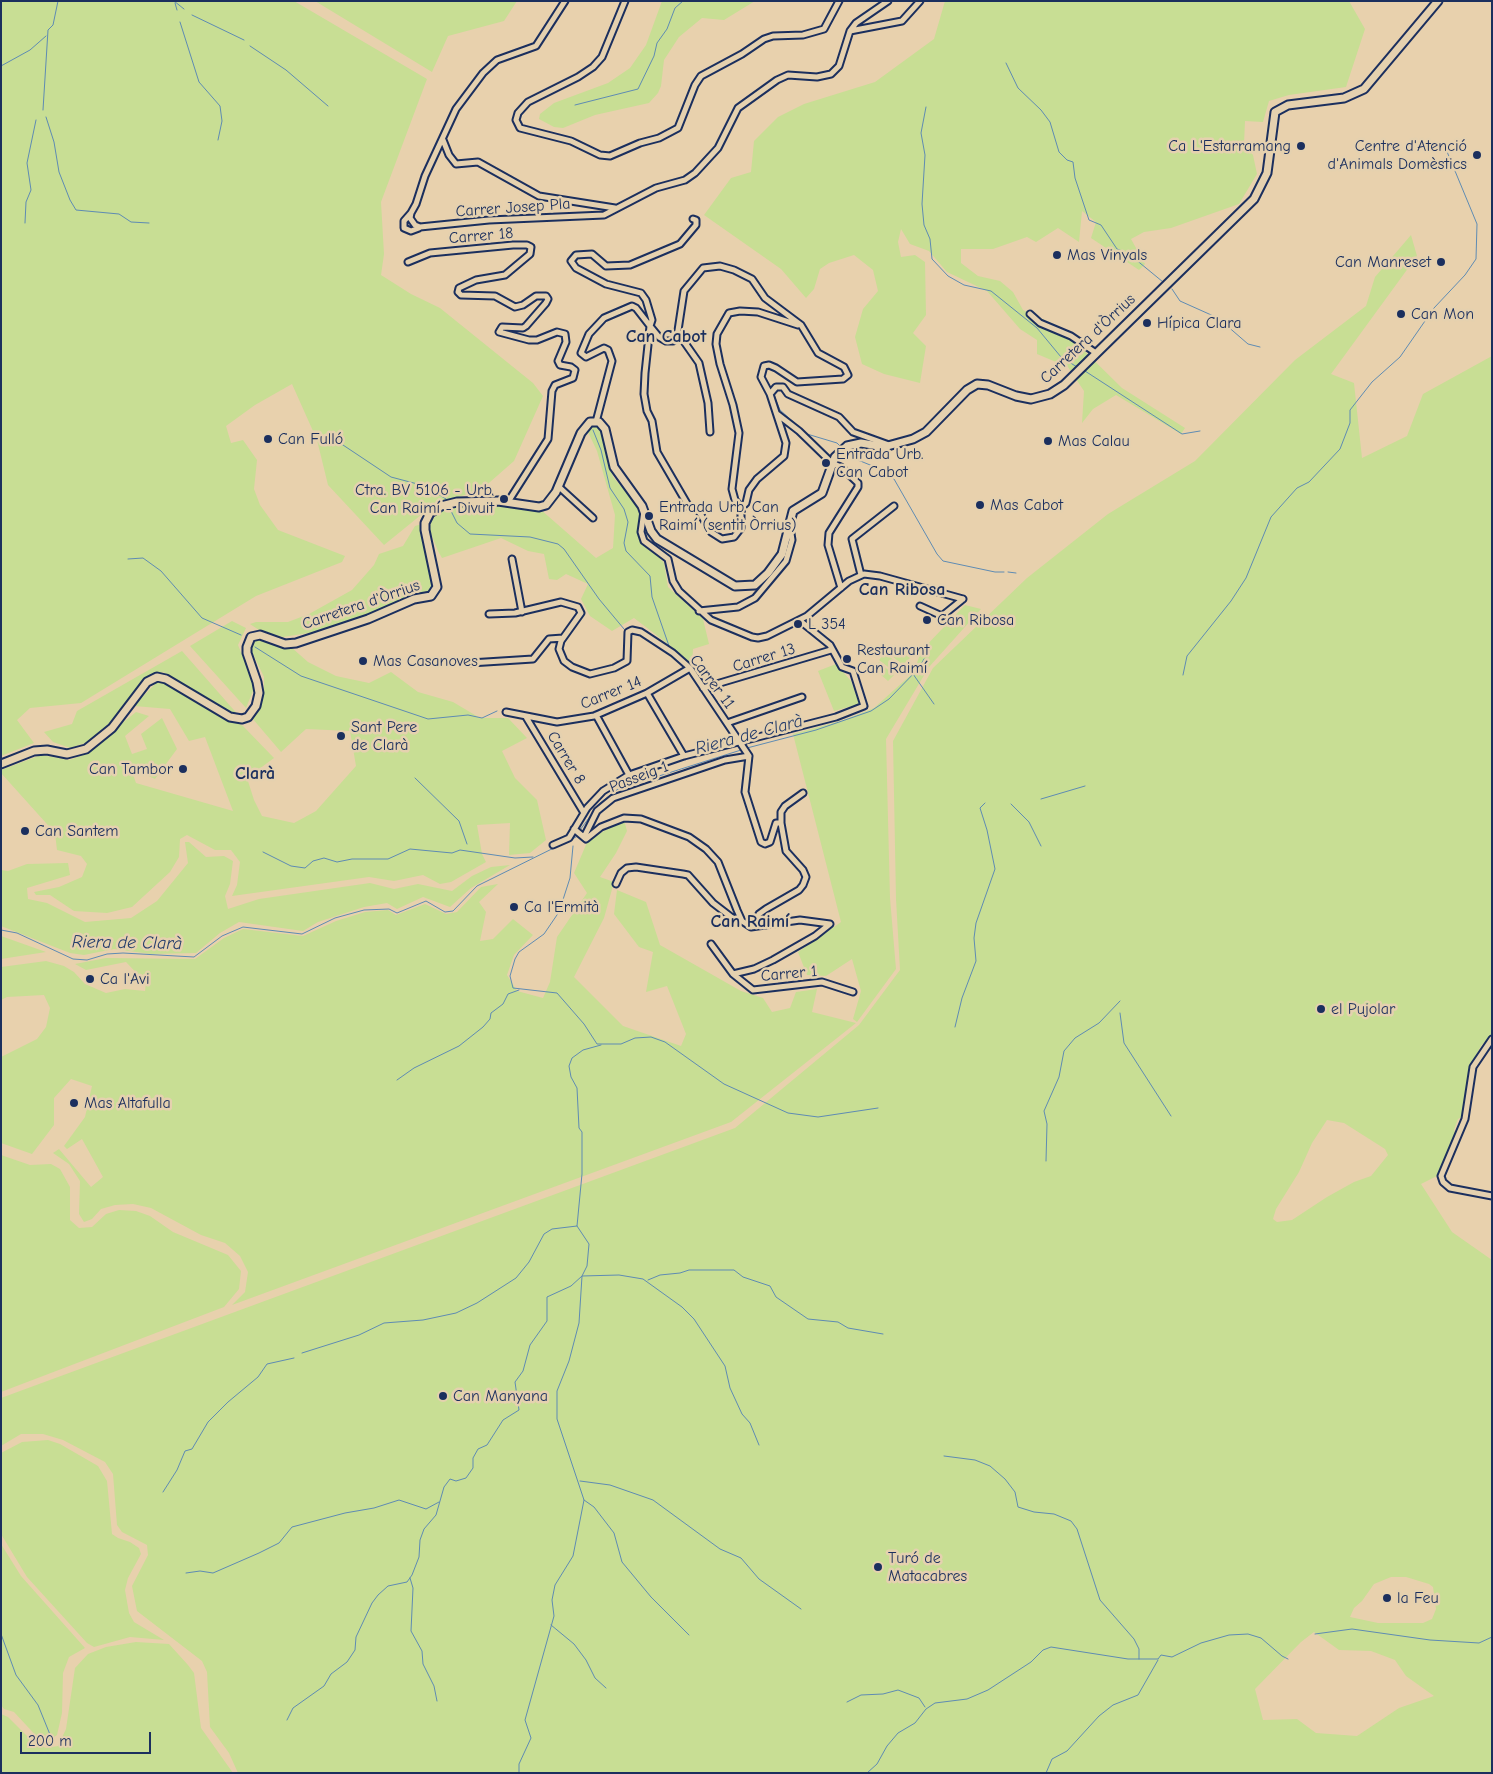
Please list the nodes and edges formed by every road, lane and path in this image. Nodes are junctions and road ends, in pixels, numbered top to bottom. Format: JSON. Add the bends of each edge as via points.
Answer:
{"nodes":[{"id":1,"x":565,"y":1,"type":"edge"},
{"id":2,"x":625,"y":1,"type":"edge"},
{"id":3,"x":839,"y":1,"type":"edge"},
{"id":4,"x":888,"y":1,"type":"edge"},
{"id":5,"x":920,"y":1,"type":"edge"},
{"id":6,"x":1438,"y":1,"type":"edge"},
{"id":7,"x":850,"y":31,"type":"junction"},
{"id":8,"x":443,"y":140,"type":"junction"},
{"id":9,"x":615,"y":208,"type":"junction"},
{"id":10,"x":410,"y":213,"type":"junction"},
{"id":11,"x":693,"y":218,"type":"dead end"},
{"id":12,"x":420,"y":227,"type":"junction"},
{"id":13,"x":408,"y":262,"type":"dead end"},
{"id":14,"x":1030,"y":314,"type":"dead end"},
{"id":15,"x":800,"y":325,"type":"junction"},
{"id":16,"x":650,"y":326,"type":"junction"},
{"id":17,"x":678,"y":333,"type":"junction"},
{"id":18,"x":1096,"y":353,"type":"junction"},
{"id":19,"x":770,"y":394,"type":"junction"},
{"id":20,"x":777,"y":414,"type":"junction"},
{"id":21,"x":596,"y":422,"type":"junction"},
{"id":22,"x":710,"y":432,"type":"dead end"},
{"id":23,"x":890,"y":446,"type":"junction"},
{"id":24,"x":832,"y":463,"type":"junction"},
{"id":25,"x":558,"y":486,"type":"junction"},
{"id":26,"x":508,"y":502,"type":"junction"},
{"id":27,"x":894,"y":506,"type":"dead end"},
{"id":28,"x":741,"y":508,"type":"junction"},
{"id":29,"x":644,"y":511,"type":"junction"},
{"id":30,"x":593,"y":518,"type":"dead end"},
{"id":31,"x":790,"y":522,"type":"junction"},
{"id":32,"x":512,"y":559,"type":"dead end"},
{"id":33,"x":862,"y":575,"type":"junction"},
{"id":34,"x":841,"y":588,"type":"junction"},
{"id":35,"x":920,"y":606,"type":"dead end"},
{"id":36,"x":699,"y":610,"type":"junction"},
{"id":37,"x":522,"y":612,"type":"junction"},
{"id":38,"x":489,"y":614,"type":"dead end"},
{"id":39,"x":799,"y":620,"type":"junction"},
{"id":40,"x":563,"y":638,"type":"junction"},
{"id":41,"x":831,"y":650,"type":"junction"},
{"id":42,"x":470,"y":663,"type":"dead end"},
{"id":43,"x":690,"y":668,"type":"junction"},
{"id":44,"x":703,"y":688,"type":"junction"},
{"id":45,"x":647,"y":693,"type":"junction"},
{"id":46,"x":802,"y":697,"type":"dead end"},
{"id":47,"x":506,"y":712,"type":"dead end"},
{"id":48,"x":596,"y":715,"type":"junction"},
{"id":49,"x":526,"y":716,"type":"junction"},
{"id":50,"x":727,"y":723,"type":"junction"},
{"id":51,"x":739,"y":741,"type":"junction"},
{"id":52,"x":684,"y":756,"type":"junction"},
{"id":53,"x":749,"y":756,"type":"junction"},
{"id":54,"x":1,"y":764,"type":"edge"},
{"id":55,"x":628,"y":775,"type":"junction"},
{"id":56,"x":803,"y":793,"type":"dead end"},
{"id":57,"x":584,"y":813,"type":"junction"},
{"id":58,"x":781,"y":822,"type":"junction"},
{"id":59,"x":574,"y":830,"type":"junction"},
{"id":60,"x":584,"y":837,"type":"junction"},
{"id":61,"x":553,"y":846,"type":"dead end"},
{"id":62,"x":616,"y":884,"type":"dead end"},
{"id":63,"x":742,"y":921,"type":"junction"},
{"id":64,"x":751,"y":927,"type":"junction"},
{"id":65,"x":711,"y":944,"type":"dead end"},
{"id":66,"x":733,"y":974,"type":"junction"},
{"id":67,"x":853,"y":992,"type":"dead end"},
{"id":68,"x":1492,"y":1039,"type":"edge"},
{"id":69,"x":1492,"y":1196,"type":"edge"}],
"edges":[{"from":1,"to":8,"type":"street","via":[[536,46],[497,60],[483,73],[456,108]]},
{"from":2,"to":3,"type":"street","via":[[602,57],[578,77],[528,102],[518,113],[516,120],[520,128],[582,145],[600,155],[616,155],[678,128],[695,85],[707,72],[764,38],[803,35],[824,29]]},
{"from":4,"to":7,"type":"street","via":[[856,23]]},
{"from":5,"to":7,"type":"street","via":[[902,21]]},
{"from":6,"to":18,"type":"street","name":"Carretera d'Òrrius","via":[[1364,89],[1344,98],[1288,104],[1275,112],[1267,173],[1254,200]]},
{"from":7,"to":9,"type":"street","name":"Carrer Josep Pla","via":[[839,66],[832,74],[817,77],[788,75],[777,80],[738,108],[726,136],[696,173]]},
{"from":8,"to":9,"type":"street","via":[[456,164],[478,162],[539,196]]},
{"from":8,"to":10,"type":"street"},
{"from":9,"to":12,"type":"street","name":"Carrer Josep Pla","via":[[604,215],[488,220]]},
{"from":10,"to":12,"type":"street","via":[[412,222]]},
{"from":10,"to":12,"type":"street","via":[[404,221],[404,228],[411,231]]},
{"from":11,"to":16,"type":"street","via":[[696,225],[680,244],[638,262],[606,266],[592,254],[576,255],[571,261],[576,268],[606,284],[641,293],[649,308]]},
{"from":13,"to":26,"type":"street","name":"Carrer 18","via":[[430,253],[512,245],[531,247],[530,254],[504,274],[476,280],[458,292],[460,295],[495,296],[515,307],[536,296],[546,296],[546,303],[526,326],[502,326],[499,332],[529,340],[557,332],[566,334],[558,361],[560,365],[575,370],[573,378],[555,385],[548,439]]},
{"from":14,"to":18,"type":"street","via":[[1040,323],[1071,336]]},
{"from":15,"to":17,"type":"street","via":[[765,298],[752,279],[720,266],[703,268],[684,291]]},
{"from":15,"to":19,"type":"street","via":[[818,353],[844,367],[848,375],[843,379],[798,382],[776,368],[764,366],[761,377]]},
{"from":15,"to":28,"type":"street","via":[[758,312],[740,311],[728,313],[717,334],[720,364],[734,405],[739,433],[732,489]]},
{"from":16,"to":17,"type":"street","via":[[666,341],[673,341]]},
{"from":16,"to":21,"type":"street","via":[[636,308],[627,307],[604,318],[589,334],[581,353],[586,357],[604,348],[612,361]]},
{"from":16,"to":28,"type":"street","via":[[644,394],[657,452],[689,507],[698,510],[711,532],[722,539],[734,536],[741,528]]},
{"from":17,"to":22,"type":"street","via":[[699,363],[708,403]]},
{"from":18,"to":23,"type":"street","name":"Carretera d'Òrrius","via":[[1064,385],[1044,397],[1023,398],[988,385],[973,386],[920,436]]},
{"from":19,"to":20,"type":"street"},
{"from":19,"to":23,"type":"street","via":[[776,387],[783,387],[788,394],[839,417],[853,432]]},
{"from":20,"to":24,"type":"street"},
{"from":20,"to":28,"type":"street","via":[[786,443],[784,456],[757,479]]},
{"from":21,"to":25,"type":"street","name":"Carretera d'Òrrius","via":[[590,422],[583,429]]},
{"from":21,"to":29,"type":"street","name":"Carretera d'Òrrius","via":[[607,434],[614,467]]},
{"from":23,"to":24,"type":"street","name":"Carretera d'Òrrius","via":[[853,444],[840,452]]},
{"from":24,"to":31,"type":"street","name":"Carretera d'Òrrius","via":[[822,493],[796,508]]},
{"from":24,"to":34,"type":"street","via":[[858,483],[829,533],[828,545]]},
{"from":25,"to":26,"type":"street","name":"Carretera d'Òrrius","via":[[553,498],[542,506]]},
{"from":25,"to":30,"type":"street"},
{"from":26,"to":54,"type":"street","name":"Carretera d'Òrrius","via":[[450,503],[430,513],[425,530],[437,587],[431,596],[414,598],[368,619],[296,643],[284,644],[260,635],[251,636],[246,647],[259,693],[256,706],[248,717],[230,717],[166,679],[157,677],[140,689],[112,728],[86,749],[66,754],[34,751]]},
{"from":27,"to":33,"type":"street","via":[[852,538]]},
{"from":29,"to":31,"type":"street","name":"Carretera d'Òrrius","via":[[651,531],[661,542],[740,587],[758,583],[777,561],[785,549]]},
{"from":29,"to":36,"type":"street","via":[[641,532],[644,541],[668,559],[675,586]]},
{"from":31,"to":36,"type":"street","via":[[792,540],[786,561],[755,598],[738,607]]},
{"from":32,"to":37,"type":"street"},
{"from":33,"to":34,"type":"street"},
{"from":33,"to":35,"type":"street","via":[[880,576],[963,598],[942,616]]},
{"from":34,"to":39,"type":"street"},
{"from":36,"to":39,"type":"street","via":[[711,620],[758,638]]},
{"from":37,"to":38,"type":"street"},
{"from":37,"to":40,"type":"street","via":[[561,602],[578,606],[581,613]]},
{"from":39,"to":41,"type":"street","via":[[824,640]]},
{"from":40,"to":42,"type":"street","via":[[549,639],[533,659]]},
{"from":40,"to":43,"type":"street","name":"Carrer 11","via":[[559,649],[564,661],[590,674],[627,661],[627,636],[632,630],[654,640]]},
{"from":41,"to":44,"type":"street","name":"Carrer 13"},
{"from":41,"to":51,"type":"street","via":[[842,667],[853,671],[864,706],[836,717]]},
{"from":43,"to":44,"type":"street","name":"Carrer 11"},
{"from":43,"to":45,"type":"street","name":"Carrer 14"},
{"from":44,"to":50,"type":"street","name":"Carrer 11"},
{"from":45,"to":48,"type":"street","name":"Carrer 14"},
{"from":45,"to":52,"type":"street"},
{"from":46,"to":50,"type":"street"},
{"from":47,"to":49,"type":"street","name":"Carrer 14"},
{"from":48,"to":49,"type":"street","name":"Carrer 14","via":[[557,722]]},
{"from":48,"to":55,"type":"street"},
{"from":49,"to":57,"type":"street","name":"Carrer 8"},
{"from":50,"to":51,"type":"street","name":"Carrer 11"},
{"from":51,"to":52,"type":"street"},
{"from":51,"to":53,"type":"street","name":"Carrer 11"},
{"from":52,"to":55,"type":"street"},
{"from":53,"to":58,"type":"street","via":[[745,792],[761,842],[770,842],[776,823]]},
{"from":53,"to":60,"type":"street","name":"Passeig 1","via":[[725,760],[613,798],[597,811]]},
{"from":55,"to":57,"type":"street","via":[[603,791]]},
{"from":56,"to":58,"type":"street","via":[[785,806]]},
{"from":57,"to":59,"type":"street"},
{"from":58,"to":64,"type":"street","via":[[786,851],[806,877],[800,890],[766,908]]},
{"from":59,"to":60,"type":"street"},
{"from":59,"to":61,"type":"street","via":[[569,838]]},
{"from":60,"to":63,"type":"street","via":[[624,818],[641,819],[689,837],[718,862]]},
{"from":62,"to":63,"type":"street","via":[[621,873],[628,868],[688,875],[713,903],[735,920]]},
{"from":63,"to":64,"type":"street"},
{"from":64,"to":66,"type":"street","name":"Carrer 1","via":[[800,920],[830,924],[754,970]]},
{"from":65,"to":66,"type":"street","name":"Carrer 1"},
{"from":66,"to":67,"type":"street","name":"Carrer 1","via":[[753,990],[822,982]]},
{"from":68,"to":69,"type":"street","via":[[1474,1067],[1465,1119],[1441,1176],[1450,1188]]}]}
